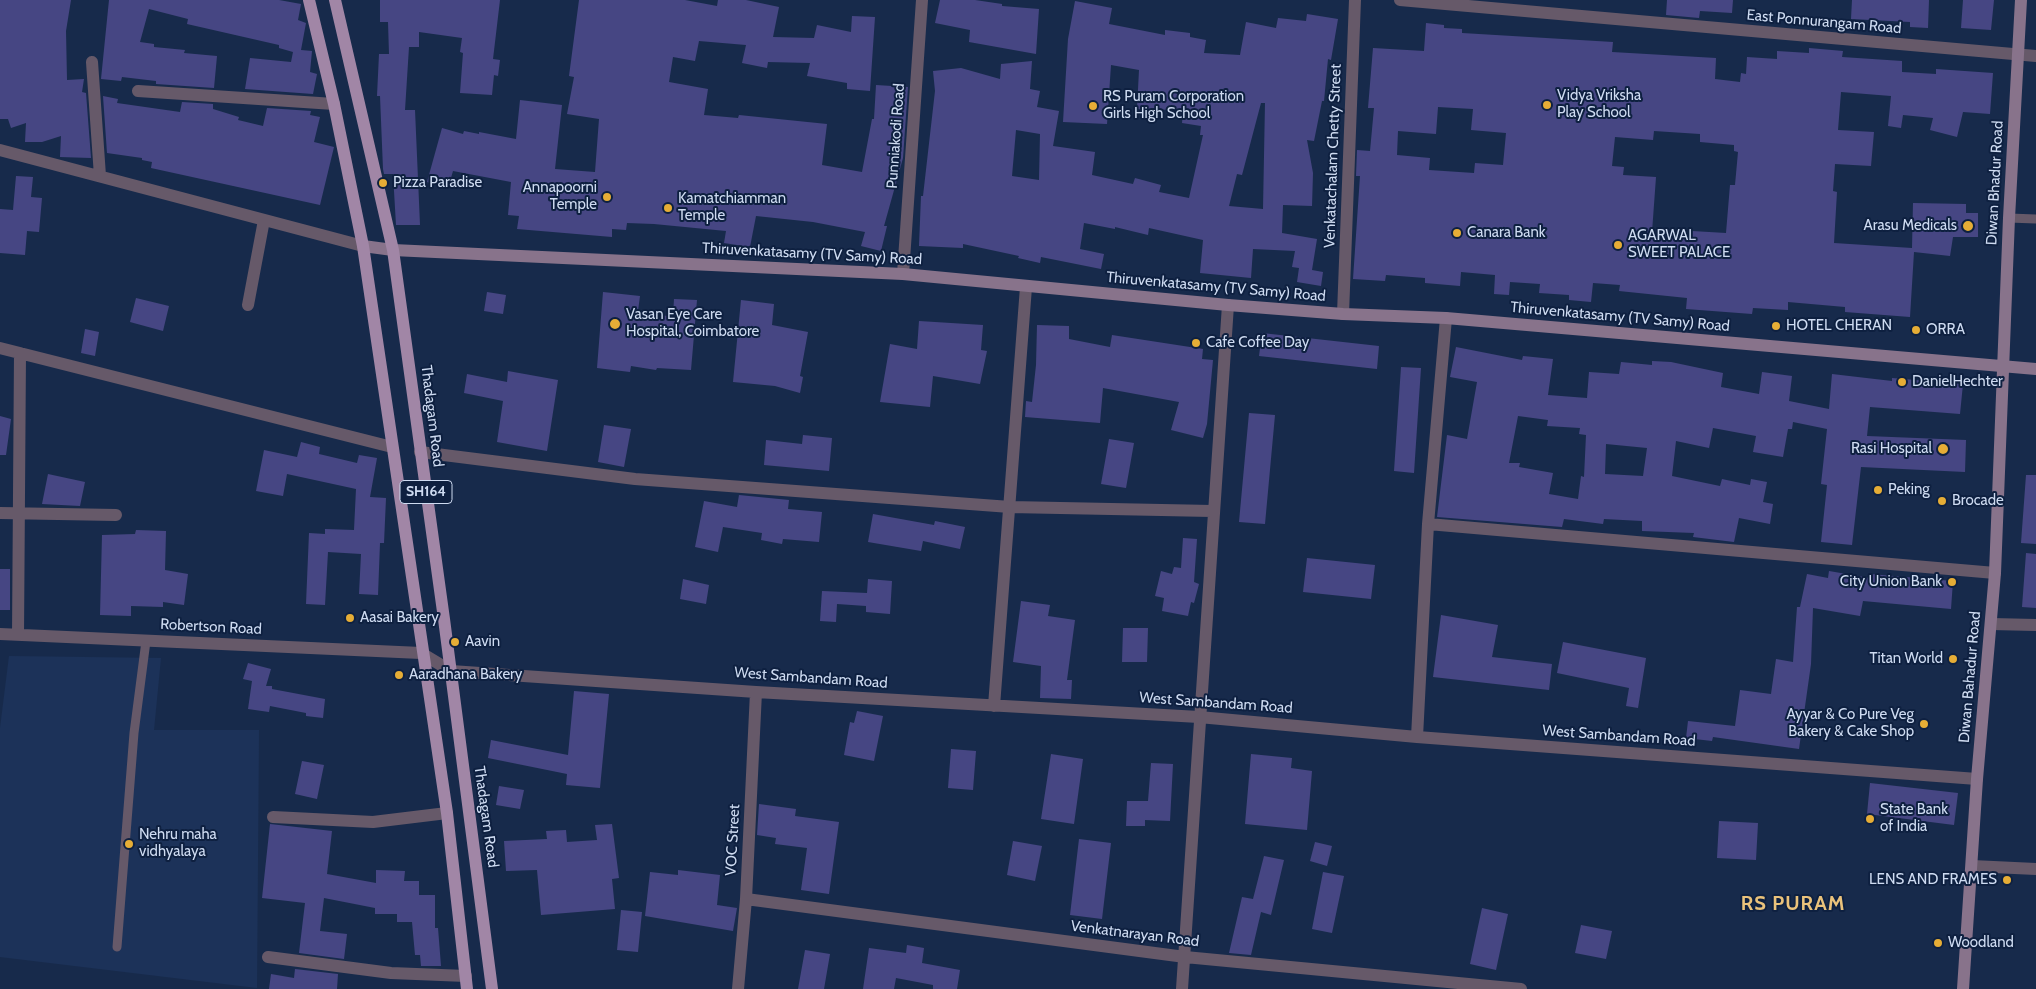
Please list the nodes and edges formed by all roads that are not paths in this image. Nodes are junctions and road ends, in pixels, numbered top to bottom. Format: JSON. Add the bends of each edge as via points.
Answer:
{"nodes":[{"id":1,"x":309,"y":0,"type":"edge"},
{"id":2,"x":335,"y":0,"type":"edge"},
{"id":3,"x":922,"y":0,"type":"edge"},
{"id":4,"x":1355,"y":0,"type":"edge"},
{"id":5,"x":1400,"y":0,"type":"edge"},
{"id":6,"x":2021,"y":0,"type":"edge"},
{"id":7,"x":2018,"y":55,"type":"junction"},
{"id":8,"x":2036,"y":56,"type":"edge"},
{"id":9,"x":92,"y":62,"type":"dead end"},
{"id":10,"x":138,"y":91,"type":"dead end"},
{"id":11,"x":334,"y":104,"type":"junction"},
{"id":12,"x":0,"y":150,"type":"edge"},
{"id":13,"x":100,"y":176,"type":"junction"},
{"id":14,"x":2009,"y":218,"type":"junction"},
{"id":15,"x":2036,"y":219,"type":"edge"},
{"id":16,"x":264,"y":220,"type":"junction"},
{"id":17,"x":363,"y":246,"type":"junction"},
{"id":18,"x":393,"y":250,"type":"junction"},
{"id":19,"x":903,"y":274,"type":"junction"},
{"id":20,"x":1026,"y":287,"type":"junction"},
{"id":21,"x":248,"y":305,"type":"dead end"},
{"id":22,"x":1228,"y":305,"type":"junction"},
{"id":23,"x":1343,"y":314,"type":"junction"},
{"id":24,"x":1446,"y":318,"type":"junction"},
{"id":25,"x":0,"y":348,"type":"edge"},
{"id":26,"x":20,"y":353,"type":"junction"},
{"id":27,"x":2005,"y":368,"type":"junction"},
{"id":28,"x":2036,"y":369,"type":"edge"},
{"id":29,"x":392,"y":447,"type":"junction"},
{"id":30,"x":420,"y":452,"type":"junction"},
{"id":31,"x":1010,"y":507,"type":"junction"},
{"id":32,"x":1212,"y":511,"type":"junction"},
{"id":33,"x":0,"y":513,"type":"edge"},
{"id":34,"x":18,"y":514,"type":"junction"},
{"id":35,"x":116,"y":515,"type":"dead end"},
{"id":36,"x":1428,"y":524,"type":"junction"},
{"id":37,"x":1995,"y":573,"type":"junction"},
{"id":38,"x":1991,"y":624,"type":"junction"},
{"id":39,"x":2036,"y":625,"type":"edge"},
{"id":40,"x":0,"y":634,"type":"edge"},
{"id":41,"x":18,"y":635,"type":"junction"},
{"id":42,"x":146,"y":641,"type":"junction"},
{"id":43,"x":422,"y":653,"type":"junction"},
{"id":44,"x":451,"y":671,"type":"junction"},
{"id":45,"x":756,"y":692,"type":"junction"},
{"id":46,"x":994,"y":706,"type":"junction"},
{"id":47,"x":1198,"y":717,"type":"junction"},
{"id":48,"x":1418,"y":736,"type":"junction"},
{"id":49,"x":1977,"y":779,"type":"junction"},
{"id":50,"x":447,"y":813,"type":"junction"},
{"id":51,"x":273,"y":817,"type":"dead end"},
{"id":52,"x":1972,"y":866,"type":"junction"},
{"id":53,"x":2036,"y":868,"type":"edge"},
{"id":54,"x":746,"y":899,"type":"junction"},
{"id":55,"x":117,"y":947,"type":"dead end"},
{"id":56,"x":268,"y":957,"type":"dead end"},
{"id":57,"x":1185,"y":958,"type":"junction"},
{"id":58,"x":466,"y":976,"type":"junction"},
{"id":59,"x":467,"y":989,"type":"edge"},
{"id":60,"x":492,"y":989,"type":"edge"},
{"id":61,"x":738,"y":989,"type":"edge"},
{"id":62,"x":1182,"y":989,"type":"edge"},
{"id":63,"x":1521,"y":989,"type":"edge"},
{"id":64,"x":1963,"y":989,"type":"edge"}],
"edges":[{"from":1,"to":11,"type":"main road","number":"SH164"},
{"from":2,"to":18,"type":"main road","name":"Thadagam Road","number":"SH164"},
{"from":3,"to":19,"type":"street","name":"Punniakodi Road"},
{"from":4,"to":23,"type":"street","name":"Venkatachalam Chetty Street"},
{"from":5,"to":7,"type":"street","name":"East Ponnurangam Road"},
{"from":6,"to":7,"type":"main road","name":"Diwan Bhadur Road"},
{"from":7,"to":8,"type":"street","name":"East Ponnurangam Road"},
{"from":7,"to":14,"type":"main road","name":"Diwan Bhadur Road"},
{"from":9,"to":13,"type":"street"},
{"from":10,"to":11,"type":"street"},
{"from":11,"to":17,"type":"main road","number":"SH164"},
{"from":12,"to":13,"type":"street"},
{"from":13,"to":16,"type":"street"},
{"from":14,"to":15,"type":"lane"},
{"from":14,"to":27,"type":"main road","name":"Diwan Bhadur Road"},
{"from":16,"to":17,"type":"street"},
{"from":16,"to":21,"type":"street"},
{"from":17,"to":18,"type":"main road","name":"Thiruvenkatasamy (TV Samy) Road"},
{"from":17,"to":29,"type":"main road","number":"SH164"},
{"from":18,"to":19,"type":"main road","name":"Thiruvenkatasamy (TV Samy) Road"},
{"from":18,"to":30,"type":"main road","name":"Thadagam Road","number":"SH164"},
{"from":19,"to":20,"type":"main road","name":"Thiruvenkatasamy (TV Samy) Road"},
{"from":20,"to":22,"type":"main road","name":"Thiruvenkatasamy (TV Samy) Road"},
{"from":20,"to":31,"type":"street"},
{"from":22,"to":23,"type":"main road","name":"Thiruvenkatasamy (TV Samy) Road"},
{"from":22,"to":32,"type":"street"},
{"from":23,"to":24,"type":"main road","name":"Thiruvenkatasamy (TV Samy) Road"},
{"from":24,"to":27,"type":"main road","name":"Thiruvenkatasamy (TV Samy) Road"},
{"from":24,"to":36,"type":"street"},
{"from":25,"to":26,"type":"street"},
{"from":26,"to":29,"type":"street"},
{"from":26,"to":34,"type":"street"},
{"from":27,"to":28,"type":"main road","name":"Thiruvenkatasamy (TV Samy) Road"},
{"from":27,"to":37,"type":"main road","name":"Diwan Bahadur Road"},
{"from":29,"to":43,"type":"main road","number":"SH164"},
{"from":30,"to":31,"type":"street","via":[[635,480]]},
{"from":30,"to":44,"type":"main road","name":"Thadagam Road","number":"SH164"},
{"from":31,"to":32,"type":"street"},
{"from":31,"to":46,"type":"street"},
{"from":32,"to":47,"type":"street"},
{"from":33,"to":34,"type":"street"},
{"from":34,"to":35,"type":"street"},
{"from":34,"to":41,"type":"street"},
{"from":36,"to":37,"type":"street"},
{"from":36,"to":48,"type":"street"},
{"from":37,"to":38,"type":"main road","name":"Diwan Bahadur Road"},
{"from":38,"to":39,"type":"street"},
{"from":38,"to":49,"type":"main road","name":"Diwan Bahadur Road"},
{"from":40,"to":41,"type":"street","name":"Robertson Road"},
{"from":41,"to":42,"type":"street","name":"Robertson Road"},
{"from":42,"to":43,"type":"street","name":"Robertson Road"},
{"from":42,"to":55,"type":"lane","via":[[134,733]]},
{"from":43,"to":44,"type":"street"},
{"from":43,"to":50,"type":"main road","number":"SH164"},
{"from":44,"to":45,"type":"street","name":"West Sambandam Road"},
{"from":44,"to":60,"type":"main road","name":"Thadagam Road","number":"SH164"},
{"from":45,"to":46,"type":"street","name":"West Sambandam Road"},
{"from":45,"to":54,"type":"street","name":"VOC Street"},
{"from":46,"to":47,"type":"street","name":"West Sambandam Road"},
{"from":47,"to":48,"type":"street","name":"West Sambandam Road"},
{"from":47,"to":57,"type":"street"},
{"from":48,"to":49,"type":"street","name":"West Sambandam Road"},
{"from":49,"to":52,"type":"main road","name":"Diwan Bahadur Road"},
{"from":50,"to":51,"type":"street","via":[[372,822]]},
{"from":50,"to":58,"type":"main road","number":"SH164"},
{"from":52,"to":53,"type":"street"},
{"from":52,"to":64,"type":"main road","name":"Diwan Bahadur Road"},
{"from":54,"to":57,"type":"street","name":"Venkatnarayan Road"},
{"from":54,"to":61,"type":"street","name":"VOC Street"},
{"from":56,"to":58,"type":"street","via":[[391,973]]},
{"from":57,"to":62,"type":"street"},
{"from":57,"to":63,"type":"street","name":"Venkatnarayan Road"},
{"from":58,"to":59,"type":"main road","number":"SH164"}]}
